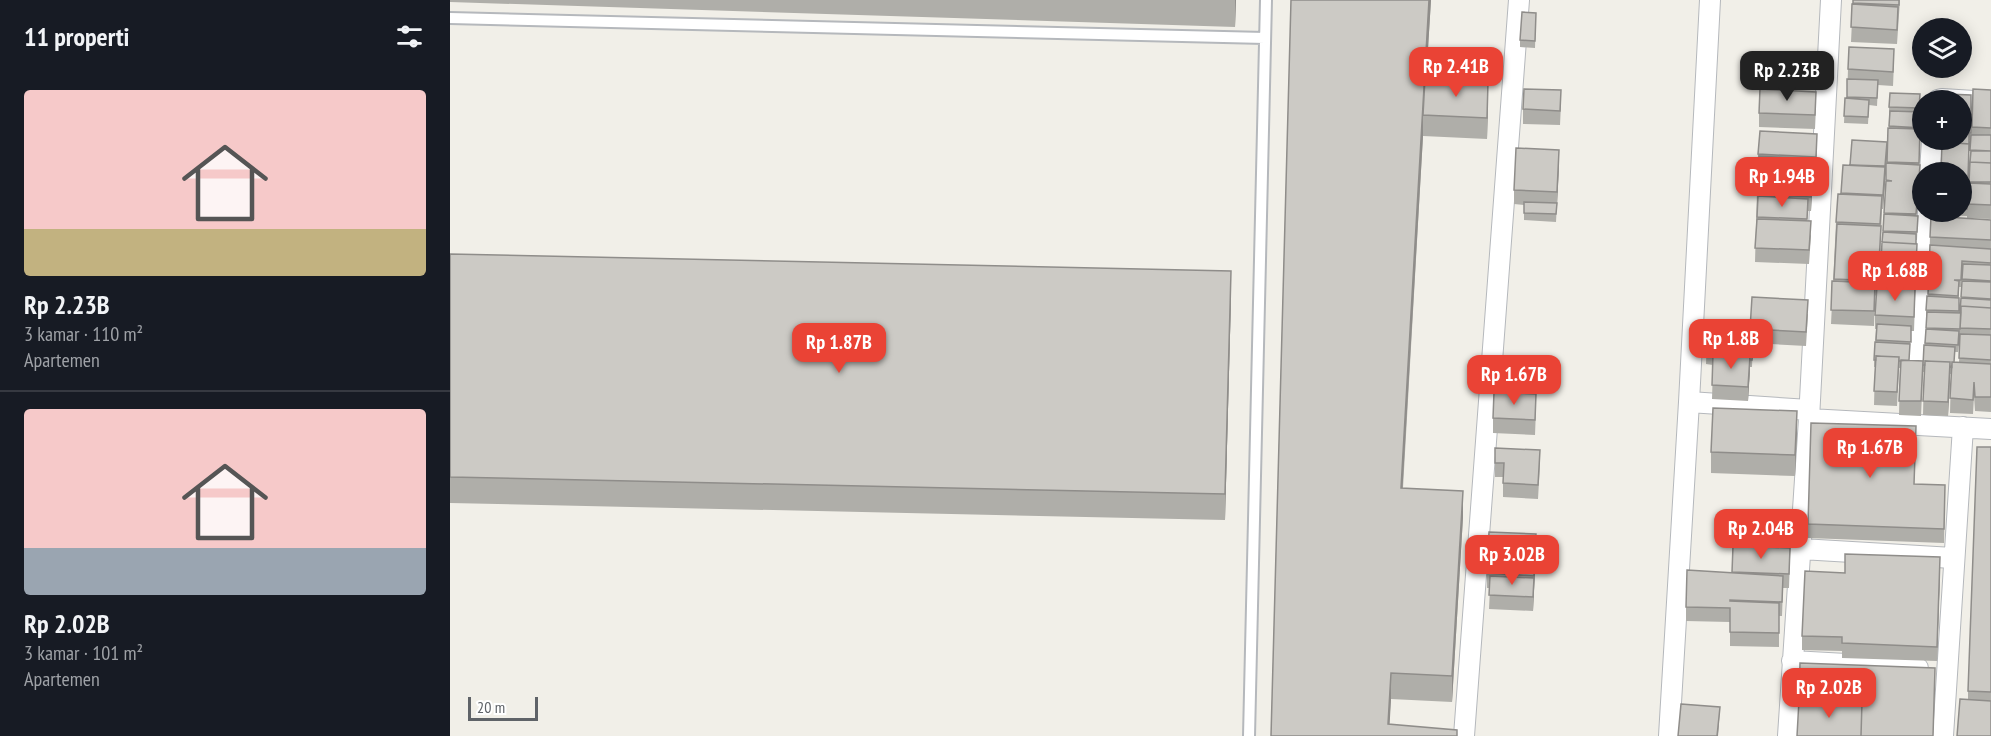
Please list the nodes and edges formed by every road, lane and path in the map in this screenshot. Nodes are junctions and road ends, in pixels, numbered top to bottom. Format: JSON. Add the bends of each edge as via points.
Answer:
{"nodes":[{"id":1,"x":1266,"y":0,"type":"edge"},
{"id":2,"x":1519,"y":0,"type":"edge"},
{"id":3,"x":1710,"y":0,"type":"edge"},
{"id":4,"x":1831,"y":0,"type":"edge"},
{"id":5,"x":450,"y":18,"type":"edge"},
{"id":6,"x":1265,"y":38,"type":"junction"},
{"id":7,"x":1972,"y":101,"type":"edge"},
{"id":8,"x":1991,"y":102,"type":"edge"},
{"id":9,"x":1928,"y":222,"type":"edge"},
{"id":10,"x":1918,"y":356,"type":"dead end"},
{"id":11,"x":1689,"y":402,"type":"junction"},
{"id":12,"x":1809,"y":415,"type":"junction"},
{"id":13,"x":1963,"y":427,"type":"junction"},
{"id":14,"x":1991,"y":429,"type":"edge"},
{"id":15,"x":1801,"y":549,"type":"junction"},
{"id":16,"x":1953,"y":558,"type":"junction"},
{"id":17,"x":1792,"y":661,"type":"junction"},
{"id":18,"x":1947,"y":669,"type":"junction"},
{"id":19,"x":1249,"y":736,"type":"edge"},
{"id":20,"x":1464,"y":736,"type":"edge"},
{"id":21,"x":1669,"y":736,"type":"edge"},
{"id":22,"x":1788,"y":736,"type":"edge"},
{"id":23,"x":1943,"y":736,"type":"edge"}],
"edges":[{"from":1,"to":6,"type":"lane"},
{"from":2,"to":20,"type":"street"},
{"from":3,"to":11,"type":"street"},
{"from":4,"to":12,"type":"street"},
{"from":5,"to":6,"type":"lane"},
{"from":6,"to":19,"type":"lane"},
{"from":7,"to":8,"type":"street"},
{"from":9,"to":10,"type":"street"},
{"from":11,"to":12,"type":"street"},
{"from":11,"to":21,"type":"street"},
{"from":12,"to":13,"type":"street"},
{"from":12,"to":15,"type":"street"},
{"from":13,"to":14,"type":"street"},
{"from":13,"to":16,"type":"street"},
{"from":15,"to":16,"type":"street"},
{"from":15,"to":17,"type":"street"},
{"from":16,"to":18,"type":"street"},
{"from":17,"to":18,"type":"street"},
{"from":17,"to":22,"type":"street"},
{"from":18,"to":23,"type":"street"}]}
